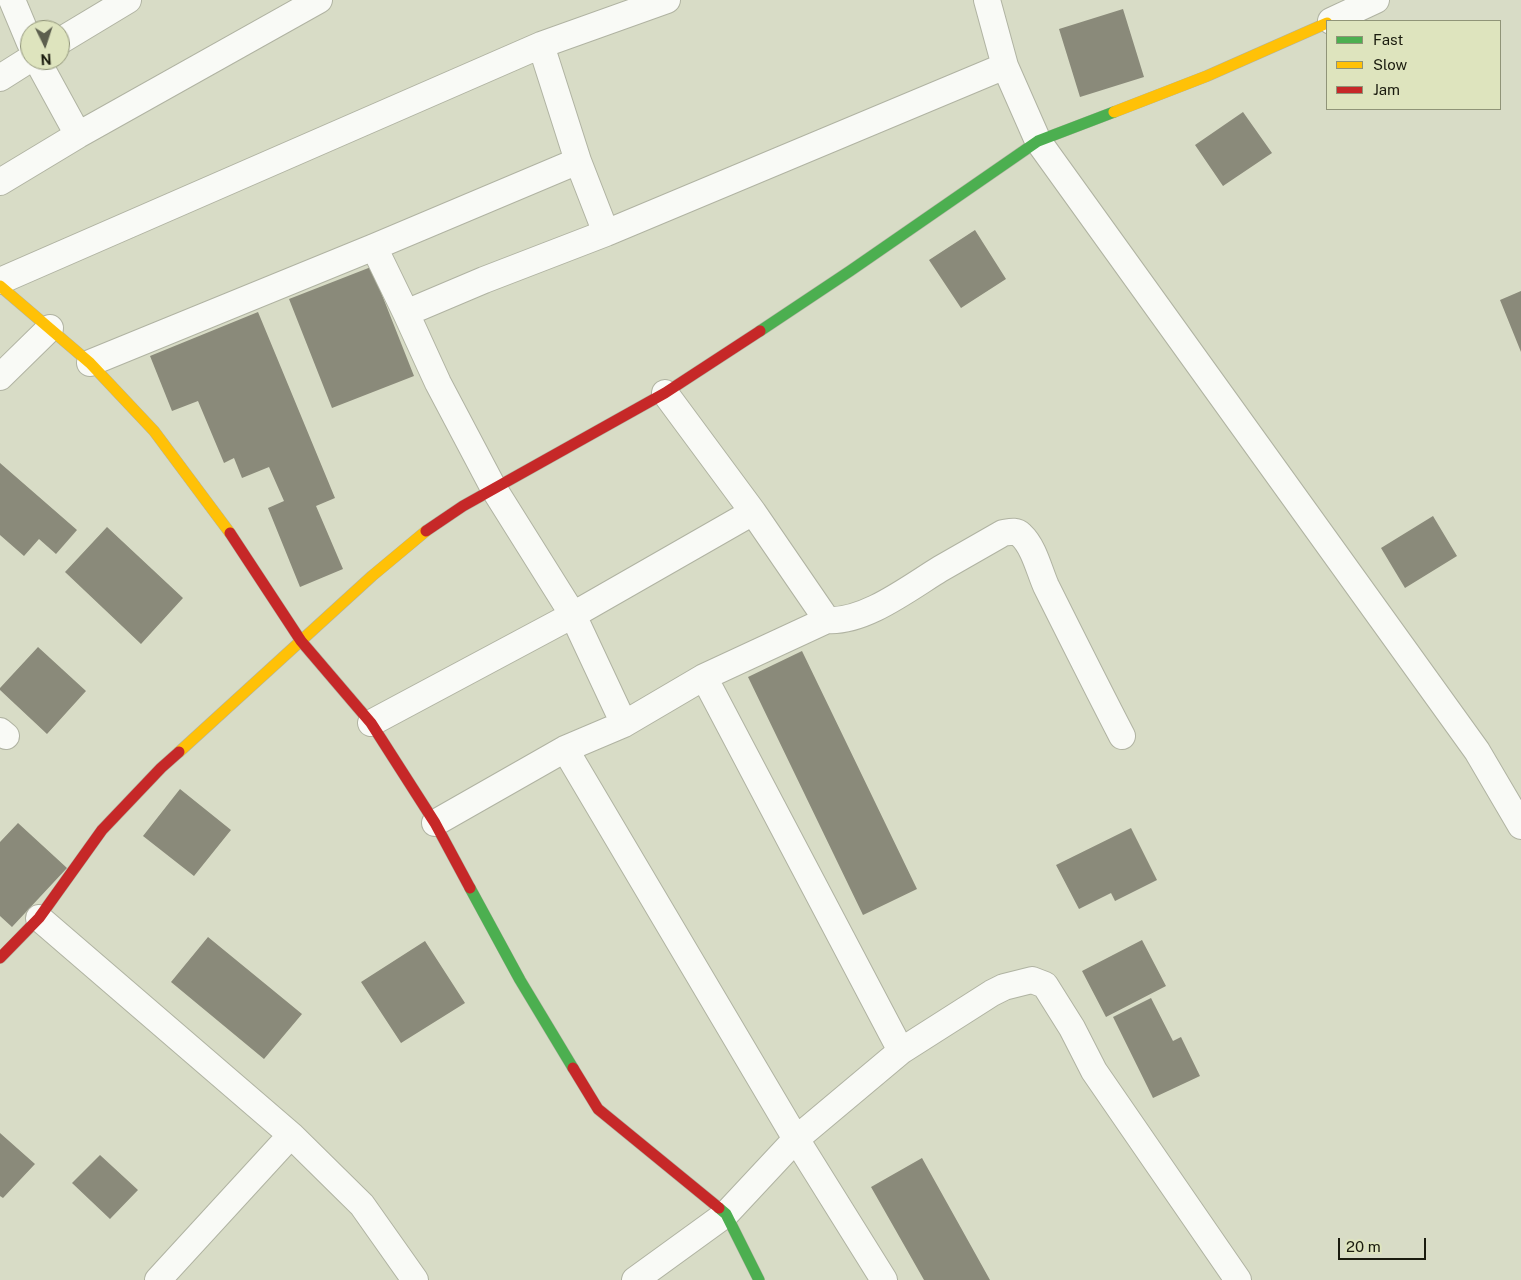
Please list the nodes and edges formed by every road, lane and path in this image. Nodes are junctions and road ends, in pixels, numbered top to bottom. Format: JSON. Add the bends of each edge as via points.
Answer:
{"nodes":[{"id":1,"x":12,"y":0,"type":"edge"},
{"id":2,"x":128,"y":0,"type":"edge"},
{"id":3,"x":319,"y":0,"type":"edge"},
{"id":4,"x":667,"y":0,"type":"edge"},
{"id":5,"x":987,"y":0,"type":"edge"},
{"id":6,"x":1376,"y":0,"type":"edge"},
{"id":7,"x":636,"y":5,"type":"edge"},
{"id":8,"x":20,"y":20,"type":"edge"},
{"id":9,"x":1333,"y":20,"type":"edge"},
{"id":10,"x":1326,"y":23,"type":"edge"},
{"id":11,"x":70,"y":35,"type":"edge"},
{"id":12,"x":541,"y":45,"type":"junction"},
{"id":13,"x":20,"y":65,"type":"edge"},
{"id":14,"x":1005,"y":66,"type":"junction"},
{"id":15,"x":43,"y":70,"type":"edge"},
{"id":16,"x":0,"y":78,"type":"edge"},
{"id":17,"x":78,"y":135,"type":"junction"},
{"id":18,"x":1038,"y":141,"type":"junction"},
{"id":19,"x":578,"y":160,"type":"junction"},
{"id":20,"x":0,"y":182,"type":"edge"},
{"id":21,"x":606,"y":233,"type":"junction"},
{"id":22,"x":374,"y":247,"type":"junction"},
{"id":23,"x":0,"y":280,"type":"edge"},
{"id":24,"x":0,"y":286,"type":"edge"},
{"id":25,"x":406,"y":313,"type":"junction"},
{"id":26,"x":50,"y":328,"type":"junction"},
{"id":27,"x":90,"y":362,"type":"junction"},
{"id":28,"x":0,"y":377,"type":"edge"},
{"id":29,"x":665,"y":393,"type":"junction"},
{"id":30,"x":494,"y":488,"type":"junction"},
{"id":31,"x":753,"y":512,"type":"junction"},
{"id":32,"x":573,"y":615,"type":"junction"},
{"id":33,"x":827,"y":620,"type":"junction"},
{"id":34,"x":301,"y":641,"type":"junction"},
{"id":35,"x":704,"y":677,"type":"junction"},
{"id":36,"x":371,"y":723,"type":"junction"},
{"id":37,"x":624,"y":724,"type":"junction"},
{"id":38,"x":1122,"y":736,"type":"dead end"},
{"id":39,"x":565,"y":749,"type":"junction"},
{"id":40,"x":435,"y":823,"type":"junction"},
{"id":41,"x":1521,"y":826,"type":"edge"},
{"id":42,"x":39,"y":918,"type":"junction"},
{"id":43,"x":0,"y":958,"type":"edge"},
{"id":44,"x":901,"y":1051,"type":"junction"},
{"id":45,"x":291,"y":1135,"type":"junction"},
{"id":46,"x":796,"y":1139,"type":"junction"},
{"id":47,"x":726,"y":1214,"type":"junction"},
{"id":48,"x":158,"y":1280,"type":"edge"},
{"id":49,"x":415,"y":1280,"type":"edge"},
{"id":50,"x":635,"y":1280,"type":"edge"},
{"id":51,"x":759,"y":1280,"type":"edge"},
{"id":52,"x":884,"y":1280,"type":"edge"},
{"id":53,"x":1238,"y":1280,"type":"edge"}],
"edges":[{"from":1,"to":8,"type":"street"},
{"from":2,"to":11,"type":"street"},
{"from":3,"to":17,"type":"street"},
{"from":4,"to":7,"type":"street"},
{"from":5,"to":14,"type":"street"},
{"from":6,"to":9,"type":"street"},
{"from":7,"to":12,"type":"street"},
{"from":10,"to":18,"type":"street","via":[[1207,76]]},
{"from":12,"to":19,"type":"street"},
{"from":12,"to":23,"type":"street"},
{"from":13,"to":16,"type":"street"},
{"from":14,"to":18,"type":"street"},
{"from":14,"to":21,"type":"street"},
{"from":15,"to":17,"type":"street"},
{"from":17,"to":20,"type":"street"},
{"from":18,"to":29,"type":"street"},
{"from":18,"to":41,"type":"street","via":[[1477,751]]},
{"from":19,"to":21,"type":"street"},
{"from":19,"to":22,"type":"street"},
{"from":21,"to":25,"type":"street"},
{"from":22,"to":25,"type":"street"},
{"from":22,"to":27,"type":"street"},
{"from":24,"to":26,"type":"street"},
{"from":25,"to":30,"type":"street","via":[[438,383]]},
{"from":26,"to":27,"type":"street"},
{"from":26,"to":28,"type":"street"},
{"from":27,"to":34,"type":"street","via":[[154,431],[218,516]]},
{"from":29,"to":30,"type":"street"},
{"from":29,"to":31,"type":"street"},
{"from":30,"to":32,"type":"street"},
{"from":30,"to":34,"type":"street","via":[[428,530]]},
{"from":31,"to":32,"type":"street"},
{"from":31,"to":33,"type":"street"},
{"from":32,"to":36,"type":"street"},
{"from":32,"to":37,"type":"street"},
{"from":33,"to":35,"type":"street"},
{"from":33,"to":38,"type":"street","via":[[846,619],[876,607],[1003,533],[1015,531],[1021,534],[1032,553]]},
{"from":34,"to":36,"type":"street"},
{"from":34,"to":42,"type":"street","via":[[161,768],[102,830]]},
{"from":35,"to":37,"type":"street"},
{"from":35,"to":44,"type":"street"},
{"from":36,"to":40,"type":"street"},
{"from":37,"to":39,"type":"street"},
{"from":39,"to":40,"type":"street"},
{"from":39,"to":46,"type":"street"},
{"from":40,"to":47,"type":"street","via":[[520,980],[598,1110]]},
{"from":42,"to":43,"type":"street"},
{"from":42,"to":45,"type":"street"},
{"from":44,"to":46,"type":"street"},
{"from":44,"to":53,"type":"street","via":[[1004,987],[1032,980],[1044,984],[1094,1071]]},
{"from":45,"to":48,"type":"street"},
{"from":45,"to":49,"type":"street","via":[[362,1205]]},
{"from":46,"to":47,"type":"street"},
{"from":46,"to":52,"type":"street"},
{"from":47,"to":50,"type":"street"},
{"from":47,"to":51,"type":"street"}]}
